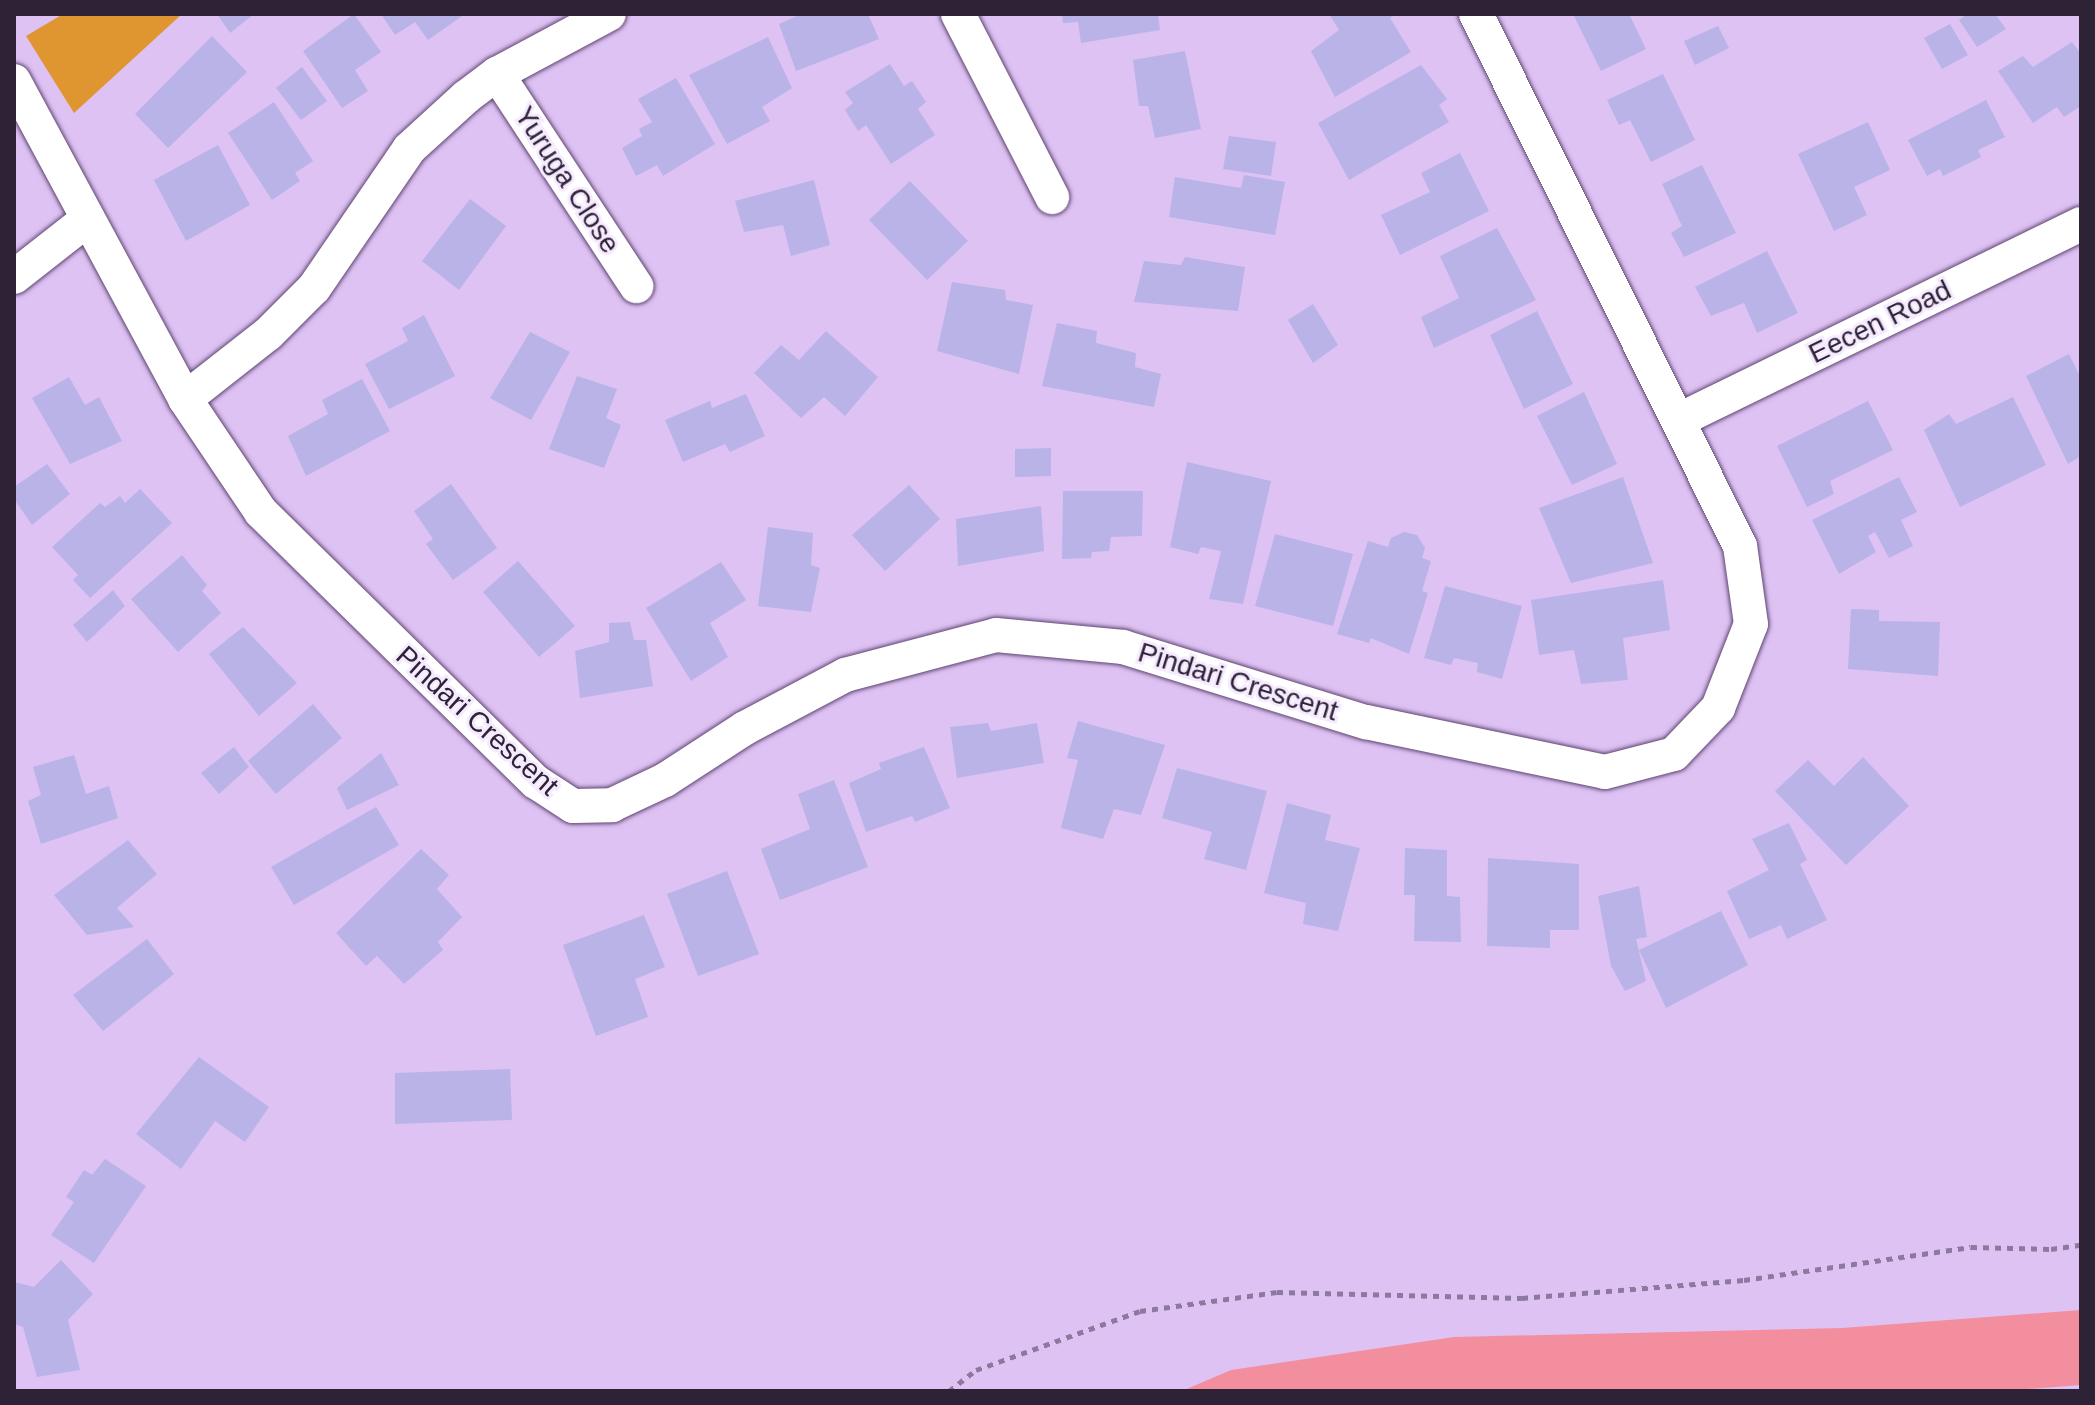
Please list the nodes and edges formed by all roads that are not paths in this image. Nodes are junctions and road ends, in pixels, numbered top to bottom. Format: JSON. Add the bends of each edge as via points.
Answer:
{"nodes":[{"id":1,"x":609,"y":14,"type":"edge"},
{"id":2,"x":958,"y":14,"type":"edge"},
{"id":3,"x":1476,"y":14,"type":"edge"},
{"id":4,"x":497,"y":74,"type":"junction"},
{"id":5,"x":14,"y":81,"type":"edge"},
{"id":6,"x":1052,"y":197,"type":"dead end"},
{"id":7,"x":88,"y":219,"type":"junction"},
{"id":8,"x":2081,"y":224,"type":"edge"},
{"id":9,"x":14,"y":277,"type":"edge"},
{"id":10,"x":636,"y":286,"type":"dead end"},
{"id":11,"x":185,"y":399,"type":"junction"},
{"id":12,"x":1679,"y":420,"type":"junction"}],
"edges":[{"from":1,"to":4,"type":"street"},
{"from":2,"to":6,"type":"street"},
{"from":3,"to":12,"type":"street","name":"Pindari Crescent"},
{"from":4,"to":10,"type":"street","name":"Yuruga Close"},
{"from":4,"to":11,"type":"street","via":[[409,149],[314,288],[268,334]]},
{"from":5,"to":7,"type":"street","name":"Pindari Crescent"},
{"from":7,"to":9,"type":"street"},
{"from":7,"to":11,"type":"street","name":"Pindari Crescent"},
{"from":8,"to":12,"type":"street","name":"Eecen Road"},
{"from":11,"to":12,"type":"street","name":"Pindari Crescent","via":[[261,512],[536,782],[573,806],[612,805],[665,780],[745,728],[845,675],[996,635],[1123,647],[1366,722],[1605,772],[1674,754],[1718,708],[1751,624],[1740,546]]}]}
